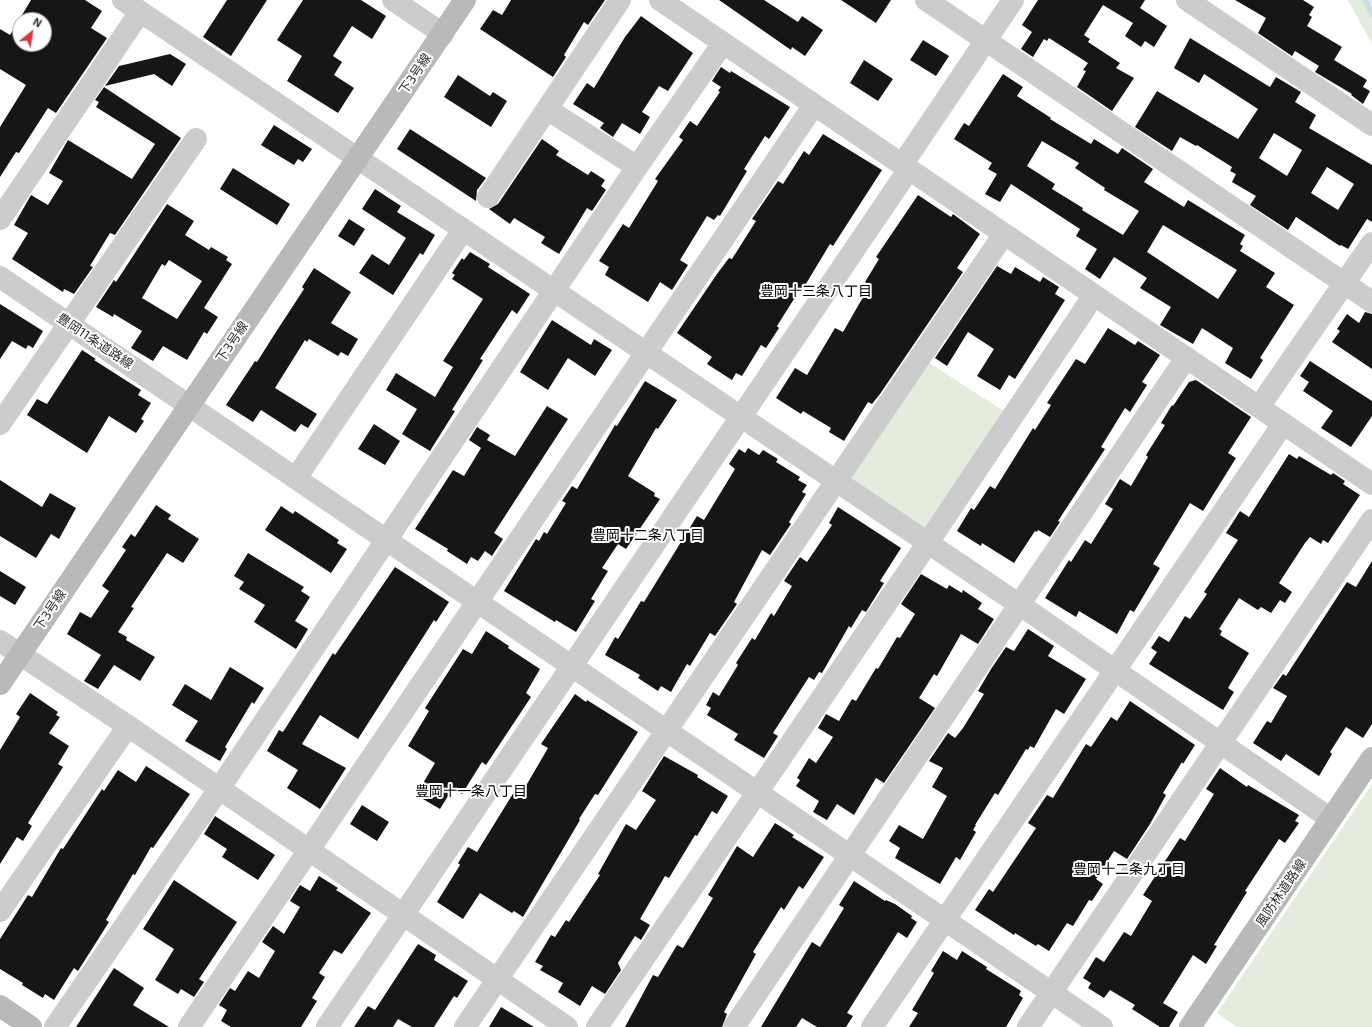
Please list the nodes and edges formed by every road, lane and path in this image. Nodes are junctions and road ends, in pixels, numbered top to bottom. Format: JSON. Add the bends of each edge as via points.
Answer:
{"nodes":[{"id":1,"x":123,"y":0,"type":"edge"},
{"id":2,"x":393,"y":0,"type":"edge"},
{"id":3,"x":465,"y":0,"type":"edge"},
{"id":4,"x":620,"y":0,"type":"edge"},
{"id":5,"x":660,"y":0,"type":"edge"},
{"id":6,"x":926,"y":0,"type":"edge"},
{"id":7,"x":1013,"y":0,"type":"edge"},
{"id":8,"x":1187,"y":0,"type":"edge"},
{"id":9,"x":140,"y":12,"type":"junction"},
{"id":10,"x":442,"y":34,"type":"junction"},
{"id":11,"x":985,"y":40,"type":"junction"},
{"id":12,"x":723,"y":43,"type":"junction"},
{"id":13,"x":814,"y":105,"type":"junction"},
{"id":14,"x":547,"y":109,"type":"junction"},
{"id":15,"x":1372,"y":125,"type":"edge"},
{"id":16,"x":196,"y":139,"type":"dead end"},
{"id":17,"x":358,"y":159,"type":"junction"},
{"id":18,"x":636,"y":167,"type":"junction"},
{"id":19,"x":906,"y":167,"type":"junction"},
{"id":20,"x":488,"y":197,"type":"dead end"},
{"id":21,"x":0,"y":219,"type":"edge"},
{"id":22,"x":463,"y":230,"type":"junction"},
{"id":23,"x":1004,"y":234,"type":"junction"},
{"id":24,"x":1372,"y":243,"type":"edge"},
{"id":25,"x":0,"y":277,"type":"edge"},
{"id":26,"x":1346,"y":284,"type":"junction"},
{"id":27,"x":555,"y":291,"type":"junction"},
{"id":28,"x":1094,"y":295,"type":"junction"},
{"id":29,"x":1372,"y":302,"type":"edge"},
{"id":30,"x":68,"y":324,"type":"junction"},
{"id":31,"x":646,"y":353,"type":"junction"},
{"id":32,"x":1186,"y":358,"type":"junction"},
{"id":33,"x":189,"y":405,"type":"junction"},
{"id":34,"x":1259,"y":407,"type":"junction"},
{"id":35,"x":741,"y":418,"type":"junction"},
{"id":36,"x":0,"y":424,"type":"edge"},
{"id":37,"x":1283,"y":424,"type":"junction"},
{"id":38,"x":296,"y":478,"type":"junction"},
{"id":39,"x":836,"y":483,"type":"junction"},
{"id":40,"x":1372,"y":484,"type":"edge"},
{"id":41,"x":1372,"y":520,"type":"edge"},
{"id":42,"x":385,"y":540,"type":"junction"},
{"id":43,"x":927,"y":544,"type":"junction"},
{"id":44,"x":477,"y":602,"type":"junction"},
{"id":45,"x":1020,"y":605,"type":"junction"},
{"id":46,"x":0,"y":641,"type":"edge"},
{"id":47,"x":20,"y":655,"type":"junction"},
{"id":48,"x":572,"y":667,"type":"junction"},
{"id":49,"x":1113,"y":670,"type":"junction"},
{"id":50,"x":0,"y":684,"type":"edge"},
{"id":51,"x":128,"y":726,"type":"junction"},
{"id":52,"x":667,"y":730,"type":"junction"},
{"id":53,"x":1220,"y":744,"type":"junction"},
{"id":54,"x":1372,"y":758,"type":"edge"},
{"id":55,"x":219,"y":789,"type":"junction"},
{"id":56,"x":758,"y":791,"type":"junction"},
{"id":57,"x":1331,"y":819,"type":"junction"},
{"id":58,"x":308,"y":849,"type":"junction"},
{"id":59,"x":849,"y":854,"type":"junction"},
{"id":60,"x":0,"y":911,"type":"edge"},
{"id":61,"x":403,"y":915,"type":"junction"},
{"id":62,"x":944,"y":919,"type":"junction"},
{"id":63,"x":497,"y":980,"type":"junction"},
{"id":64,"x":1051,"y":993,"type":"junction"},
{"id":65,"x":0,"y":1006,"type":"edge"},
{"id":66,"x":31,"y":1027,"type":"edge"},
{"id":67,"x":56,"y":1027,"type":"edge"},
{"id":68,"x":189,"y":1027,"type":"edge"},
{"id":69,"x":327,"y":1027,"type":"edge"},
{"id":70,"x":465,"y":1027,"type":"edge"},
{"id":71,"x":568,"y":1027,"type":"edge"},
{"id":72,"x":597,"y":1027,"type":"edge"},
{"id":73,"x":734,"y":1027,"type":"edge"},
{"id":74,"x":872,"y":1027,"type":"edge"},
{"id":75,"x":1028,"y":1027,"type":"edge"},
{"id":76,"x":1102,"y":1027,"type":"edge"},
{"id":77,"x":1190,"y":1027,"type":"edge"}],
"edges":[{"from":1,"to":9,"type":"street"},
{"from":2,"to":10,"type":"street"},
{"from":3,"to":10,"type":"street","name":"下3号線"},
{"from":4,"to":14,"type":"street"},
{"from":5,"to":12,"type":"street"},
{"from":6,"to":11,"type":"street"},
{"from":7,"to":11,"type":"street"},
{"from":8,"to":15,"type":"street"},
{"from":9,"to":17,"type":"street"},
{"from":9,"to":21,"type":"street"},
{"from":10,"to":17,"type":"street","name":"下3号線"},
{"from":11,"to":19,"type":"street"},
{"from":11,"to":26,"type":"street"},
{"from":12,"to":13,"type":"street"},
{"from":12,"to":18,"type":"street"},
{"from":13,"to":19,"type":"street"},
{"from":13,"to":31,"type":"street"},
{"from":14,"to":18,"type":"street"},
{"from":14,"to":20,"type":"street"},
{"from":16,"to":30,"type":"street"},
{"from":17,"to":22,"type":"street"},
{"from":17,"to":33,"type":"street","name":"下3号線"},
{"from":18,"to":27,"type":"street"},
{"from":19,"to":23,"type":"street"},
{"from":19,"to":35,"type":"street"},
{"from":22,"to":27,"type":"street"},
{"from":22,"to":38,"type":"street"},
{"from":23,"to":28,"type":"street"},
{"from":23,"to":39,"type":"street"},
{"from":24,"to":26,"type":"street"},
{"from":25,"to":30,"type":"street","name":"豊岡11条道路線"},
{"from":26,"to":29,"type":"street"},
{"from":26,"to":34,"type":"street"},
{"from":27,"to":31,"type":"street"},
{"from":27,"to":42,"type":"street"},
{"from":28,"to":32,"type":"street"},
{"from":28,"to":43,"type":"street"},
{"from":30,"to":33,"type":"street","name":"豊岡11条道路線"},
{"from":30,"to":36,"type":"street"},
{"from":31,"to":35,"type":"street"},
{"from":31,"to":44,"type":"street"},
{"from":32,"to":34,"type":"street"},
{"from":32,"to":45,"type":"street"},
{"from":33,"to":38,"type":"street","name":"豊岡11条道路線"},
{"from":33,"to":47,"type":"street","name":"下3号線"},
{"from":34,"to":37,"type":"street"},
{"from":35,"to":39,"type":"street"},
{"from":35,"to":48,"type":"street"},
{"from":37,"to":40,"type":"street"},
{"from":37,"to":49,"type":"street"},
{"from":38,"to":42,"type":"street","name":"豊岡11条道路線"},
{"from":39,"to":43,"type":"street"},
{"from":39,"to":52,"type":"street"},
{"from":41,"to":53,"type":"street"},
{"from":42,"to":44,"type":"street","name":"豊岡11条道路線"},
{"from":42,"to":55,"type":"street"},
{"from":43,"to":45,"type":"street"},
{"from":43,"to":56,"type":"street"},
{"from":44,"to":48,"type":"street","name":"豊岡11条道路線"},
{"from":44,"to":58,"type":"street"},
{"from":45,"to":49,"type":"street"},
{"from":45,"to":59,"type":"street"},
{"from":46,"to":47,"type":"street"},
{"from":47,"to":50,"type":"street","name":"下3号線"},
{"from":47,"to":51,"type":"street"},
{"from":48,"to":52,"type":"street","name":"豊岡11条道路線"},
{"from":48,"to":61,"type":"street"},
{"from":49,"to":53,"type":"street"},
{"from":49,"to":62,"type":"street"},
{"from":51,"to":55,"type":"street"},
{"from":51,"to":60,"type":"street"},
{"from":52,"to":56,"type":"street","name":"豊岡11条道路線"},
{"from":52,"to":63,"type":"street"},
{"from":53,"to":57,"type":"street"},
{"from":53,"to":64,"type":"street"},
{"from":54,"to":57,"type":"street","name":"風防林道路線"},
{"from":55,"to":58,"type":"street"},
{"from":55,"to":67,"type":"street"},
{"from":56,"to":59,"type":"street","name":"豊岡11条道路線"},
{"from":56,"to":72,"type":"street"},
{"from":57,"to":77,"type":"street","name":"風防林道路線"},
{"from":58,"to":61,"type":"street"},
{"from":58,"to":68,"type":"street"},
{"from":59,"to":62,"type":"street","name":"豊岡11条道路線"},
{"from":59,"to":73,"type":"street"},
{"from":61,"to":63,"type":"street"},
{"from":61,"to":69,"type":"street"},
{"from":62,"to":64,"type":"street","name":"豊岡11条道路線"},
{"from":62,"to":74,"type":"street"},
{"from":63,"to":70,"type":"street"},
{"from":63,"to":71,"type":"street"},
{"from":64,"to":75,"type":"street"},
{"from":64,"to":76,"type":"street","name":"豊岡11条道路線"},
{"from":65,"to":66,"type":"street"}]}
